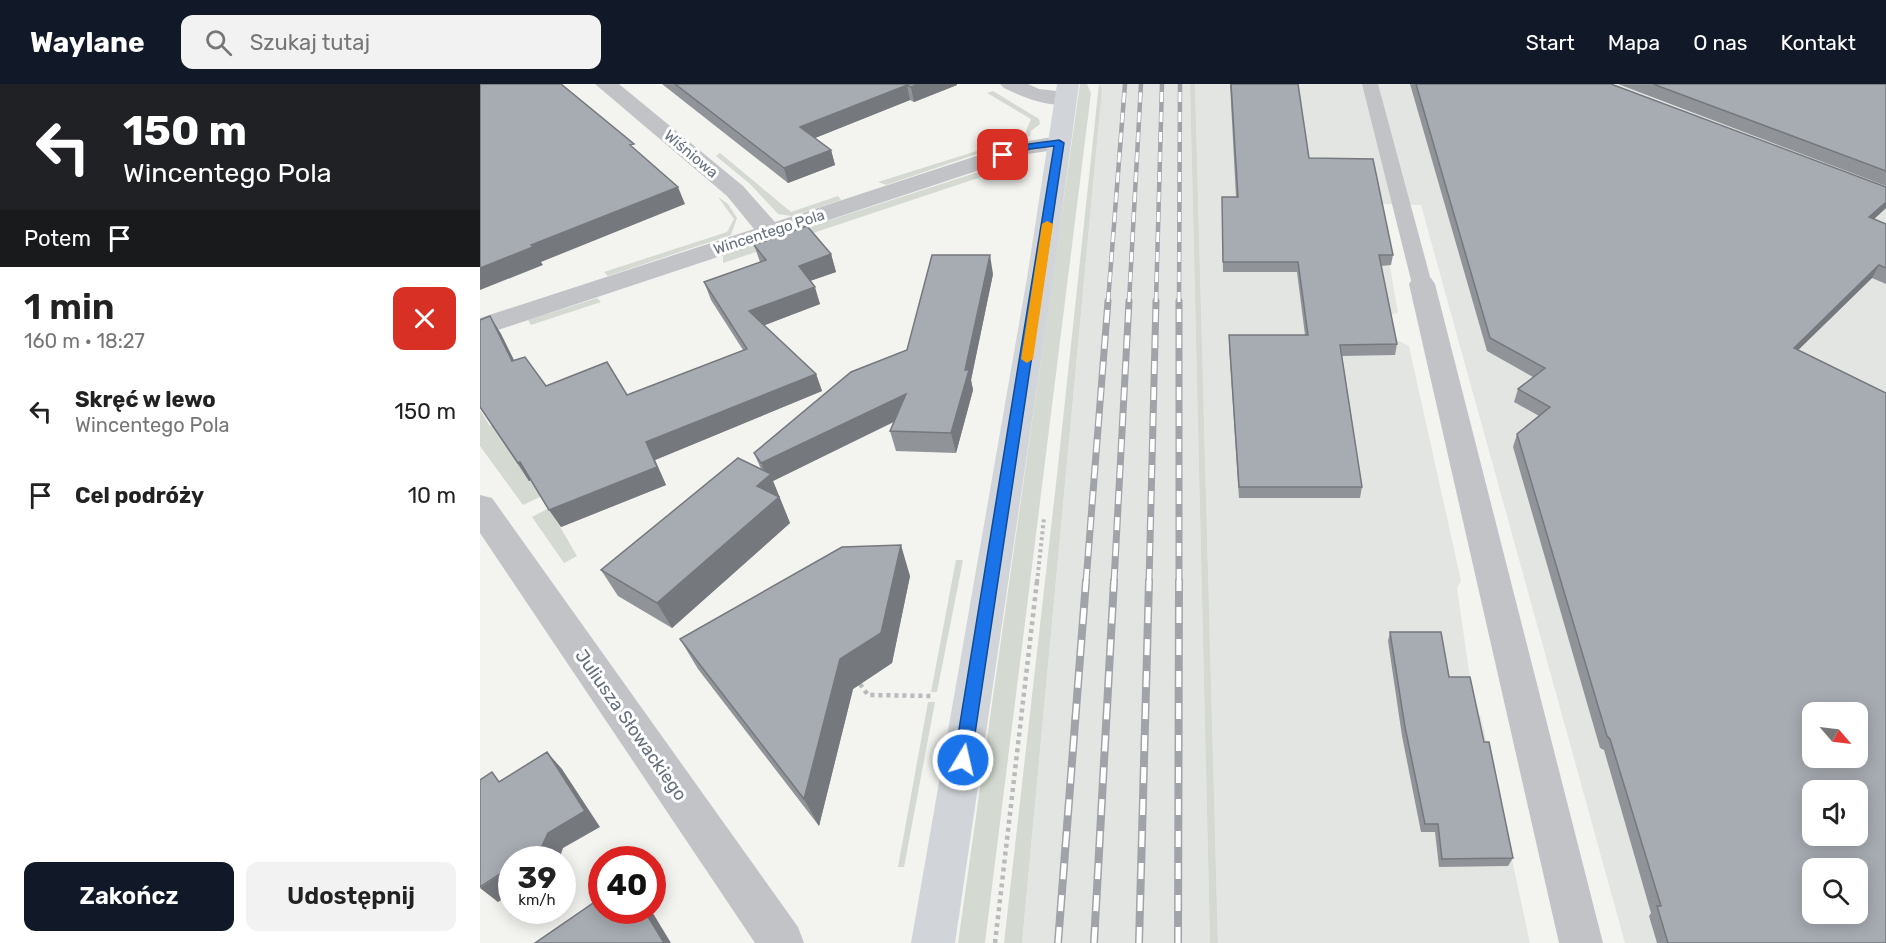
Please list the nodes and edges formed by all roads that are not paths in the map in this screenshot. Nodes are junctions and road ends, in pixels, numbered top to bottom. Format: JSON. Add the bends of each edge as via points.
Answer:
{"nodes":[{"id":1,"x":606,"y":84,"type":"edge"},
{"id":2,"x":1011,"y":84,"type":"edge"},
{"id":3,"x":1370,"y":84,"type":"edge"},
{"id":4,"x":1067,"y":91,"type":"edge"},
{"id":5,"x":1059,"y":143,"type":"junction"},
{"id":6,"x":770,"y":232,"type":"junction"},
{"id":7,"x":1422,"y":284,"type":"joint"},
{"id":8,"x":480,"y":327,"type":"edge"},
{"id":9,"x":480,"y":507,"type":"edge"},
{"id":10,"x":782,"y":943,"type":"edge"},
{"id":11,"x":933,"y":943,"type":"edge"},
{"id":12,"x":1581,"y":943,"type":"edge"}],
"edges":[{"from":1,"to":6,"type":"street","name":"Wiśniowa","via":[[735,191]]},
{"from":2,"to":4,"type":"street","via":[[1035,95]]},
{"from":3,"to":7,"type":"lane"},
{"from":4,"to":5,"type":"street"},
{"from":5,"to":6,"type":"street","name":"Wincentego Pola","via":[[1024,148]]},
{"from":5,"to":11,"type":"street"},
{"from":6,"to":8,"type":"street","name":"Wincentego Pola"},
{"from":7,"to":12,"type":"street"},
{"from":9,"to":10,"type":"street","name":"Juliusza Słowackiego"}]}
